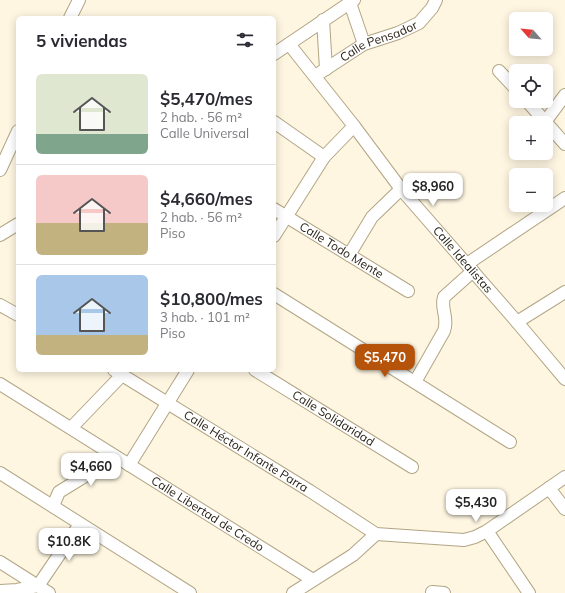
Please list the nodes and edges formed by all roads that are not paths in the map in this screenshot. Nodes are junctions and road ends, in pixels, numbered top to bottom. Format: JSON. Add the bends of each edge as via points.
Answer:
{"nodes":[{"id":1,"x":78,"y":0,"type":"edge"},
{"id":2,"x":436,"y":0,"type":"edge"},
{"id":3,"x":352,"y":1,"type":"edge"},
{"id":4,"x":71,"y":16,"type":"edge"},
{"id":5,"x":323,"y":20,"type":"junction"},
{"id":6,"x":289,"y":44,"type":"junction"},
{"id":7,"x":364,"y":44,"type":"junction"},
{"id":8,"x":276,"y":53,"type":"edge"},
{"id":9,"x":326,"y":69,"type":"junction"},
{"id":10,"x":499,"y":70,"type":"dead end"},
{"id":11,"x":315,"y":76,"type":"junction"},
{"id":12,"x":509,"y":81,"type":"edge"},
{"id":13,"x":565,"y":95,"type":"edge"},
{"id":14,"x":532,"y":108,"type":"edge"},
{"id":15,"x":540,"y":116,"type":"edge"},
{"id":16,"x":549,"y":116,"type":"edge"},
{"id":17,"x":276,"y":123,"type":"edge"},
{"id":18,"x":354,"y":126,"type":"junction"},
{"id":19,"x":553,"y":131,"type":"edge"},
{"id":20,"x":16,"y":135,"type":"edge"},
{"id":21,"x":565,"y":144,"type":"edge"},
{"id":22,"x":324,"y":157,"type":"junction"},
{"id":23,"x":0,"y":170,"type":"edge"},
{"id":24,"x":401,"y":189,"type":"junction"},
{"id":25,"x":565,"y":198,"type":"edge"},
{"id":26,"x":276,"y":210,"type":"edge"},
{"id":27,"x":286,"y":216,"type":"junction"},
{"id":28,"x":16,"y":225,"type":"edge"},
{"id":29,"x":276,"y":233,"type":"edge"},
{"id":30,"x":0,"y":235,"type":"edge"},
{"id":31,"x":349,"y":255,"type":"junction"},
{"id":32,"x":470,"y":267,"type":"junction"},
{"id":33,"x":408,"y":291,"type":"dead end"},
{"id":34,"x":565,"y":292,"type":"edge"},
{"id":35,"x":276,"y":295,"type":"edge"},
{"id":36,"x":0,"y":305,"type":"edge"},
{"id":37,"x":16,"y":314,"type":"edge"},
{"id":38,"x":517,"y":322,"type":"junction"},
{"id":39,"x":187,"y":372,"type":"edge"},
{"id":40,"x":258,"y":372,"type":"edge"},
{"id":41,"x":118,"y":373,"type":"edge"},
{"id":42,"x":565,"y":379,"type":"edge"},
{"id":43,"x":415,"y":382,"type":"junction"},
{"id":44,"x":0,"y":384,"type":"edge"},
{"id":45,"x":167,"y":402,"type":"junction"},
{"id":46,"x":71,"y":428,"type":"junction"},
{"id":47,"x":510,"y":442,"type":"dead end"},
{"id":48,"x":116,"y":457,"type":"junction"},
{"id":49,"x":129,"y":465,"type":"junction"},
{"id":50,"x":412,"y":467,"type":"dead end"},
{"id":51,"x":0,"y":473,"type":"edge"},
{"id":52,"x":565,"y":477,"type":"edge"},
{"id":53,"x":549,"y":488,"type":"junction"},
{"id":54,"x":53,"y":506,"type":"junction"},
{"id":55,"x":565,"y":509,"type":"edge"},
{"id":56,"x":80,"y":524,"type":"junction"},
{"id":57,"x":487,"y":531,"type":"junction"},
{"id":58,"x":376,"y":534,"type":"junction"},
{"id":59,"x":0,"y":562,"type":"edge"},
{"id":60,"x":313,"y":580,"type":"junction"},
{"id":61,"x":38,"y":586,"type":"junction"},
{"id":62,"x":0,"y":591,"type":"edge"},
{"id":63,"x":432,"y":592,"type":"dead end"},
{"id":64,"x":49,"y":593,"type":"edge"},
{"id":65,"x":190,"y":593,"type":"edge"},
{"id":66,"x":293,"y":593,"type":"edge"},
{"id":67,"x":444,"y":593,"type":"edge"},
{"id":68,"x":529,"y":593,"type":"edge"}],
"edges":[{"from":1,"to":4,"type":"street"},
{"from":2,"to":7,"type":"street","name":"Calle Pensador","via":[[419,22],[398,33]]},
{"from":3,"to":5,"type":"street"},
{"from":3,"to":7,"type":"street"},
{"from":5,"to":6,"type":"street"},
{"from":5,"to":9,"type":"street"},
{"from":6,"to":8,"type":"street"},
{"from":6,"to":11,"type":"street","name":"Calle Idealistas"},
{"from":7,"to":9,"type":"street","name":"Calle Pensador"},
{"from":9,"to":11,"type":"street","name":"Calle Pensador"},
{"from":10,"to":12,"type":"street"},
{"from":11,"to":18,"type":"street","name":"Calle Idealistas"},
{"from":13,"to":16,"type":"street"},
{"from":14,"to":15,"type":"street"},
{"from":17,"to":22,"type":"street"},
{"from":18,"to":22,"type":"street"},
{"from":18,"to":24,"type":"street","name":"Calle Idealistas"},
{"from":19,"to":21,"type":"street"},
{"from":20,"to":23,"type":"street"},
{"from":22,"to":27,"type":"street"},
{"from":24,"to":31,"type":"street","via":[[372,217]]},
{"from":24,"to":32,"type":"street","name":"Calle Idealistas"},
{"from":25,"to":32,"type":"street"},
{"from":26,"to":27,"type":"street","name":"Calle Todo Mente"},
{"from":27,"to":29,"type":"street"},
{"from":27,"to":31,"type":"street","name":"Calle Todo Mente"},
{"from":28,"to":30,"type":"street"},
{"from":31,"to":33,"type":"street","name":"Calle Todo Mente"},
{"from":32,"to":38,"type":"street","name":"Calle Idealistas"},
{"from":32,"to":43,"type":"street","via":[[444,297],[447,324]]},
{"from":34,"to":38,"type":"street"},
{"from":35,"to":43,"type":"street"},
{"from":36,"to":37,"type":"street"},
{"from":38,"to":42,"type":"street","name":"Calle Idealistas"},
{"from":39,"to":45,"type":"street"},
{"from":40,"to":50,"type":"street","name":"Calle Solidaridad"},
{"from":41,"to":45,"type":"street","name":"Calle Héctor Infante Parra"},
{"from":41,"to":46,"type":"street"},
{"from":43,"to":47,"type":"street"},
{"from":44,"to":46,"type":"street","name":"Calle Libertad de Credo"},
{"from":45,"to":49,"type":"street"},
{"from":45,"to":58,"type":"street","name":"Calle Héctor Infante Parra"},
{"from":46,"to":48,"type":"street","name":"Calle Libertad de Credo"},
{"from":48,"to":49,"type":"street","name":"Calle Libertad de Credo"},
{"from":48,"to":54,"type":"street","via":[[59,492]]},
{"from":49,"to":60,"type":"street","name":"Calle Libertad de Credo"},
{"from":51,"to":54,"type":"street"},
{"from":52,"to":53,"type":"street"},
{"from":53,"to":55,"type":"street"},
{"from":53,"to":57,"type":"street"},
{"from":54,"to":56,"type":"street"},
{"from":56,"to":61,"type":"street"},
{"from":56,"to":65,"type":"street"},
{"from":57,"to":58,"type":"street","via":[[475,538],[464,540]]},
{"from":57,"to":68,"type":"street"},
{"from":58,"to":60,"type":"street","via":[[353,555]]},
{"from":59,"to":61,"type":"street"},
{"from":60,"to":66,"type":"street"},
{"from":61,"to":62,"type":"street"},
{"from":61,"to":64,"type":"street"},
{"from":63,"to":67,"type":"street"}]}
